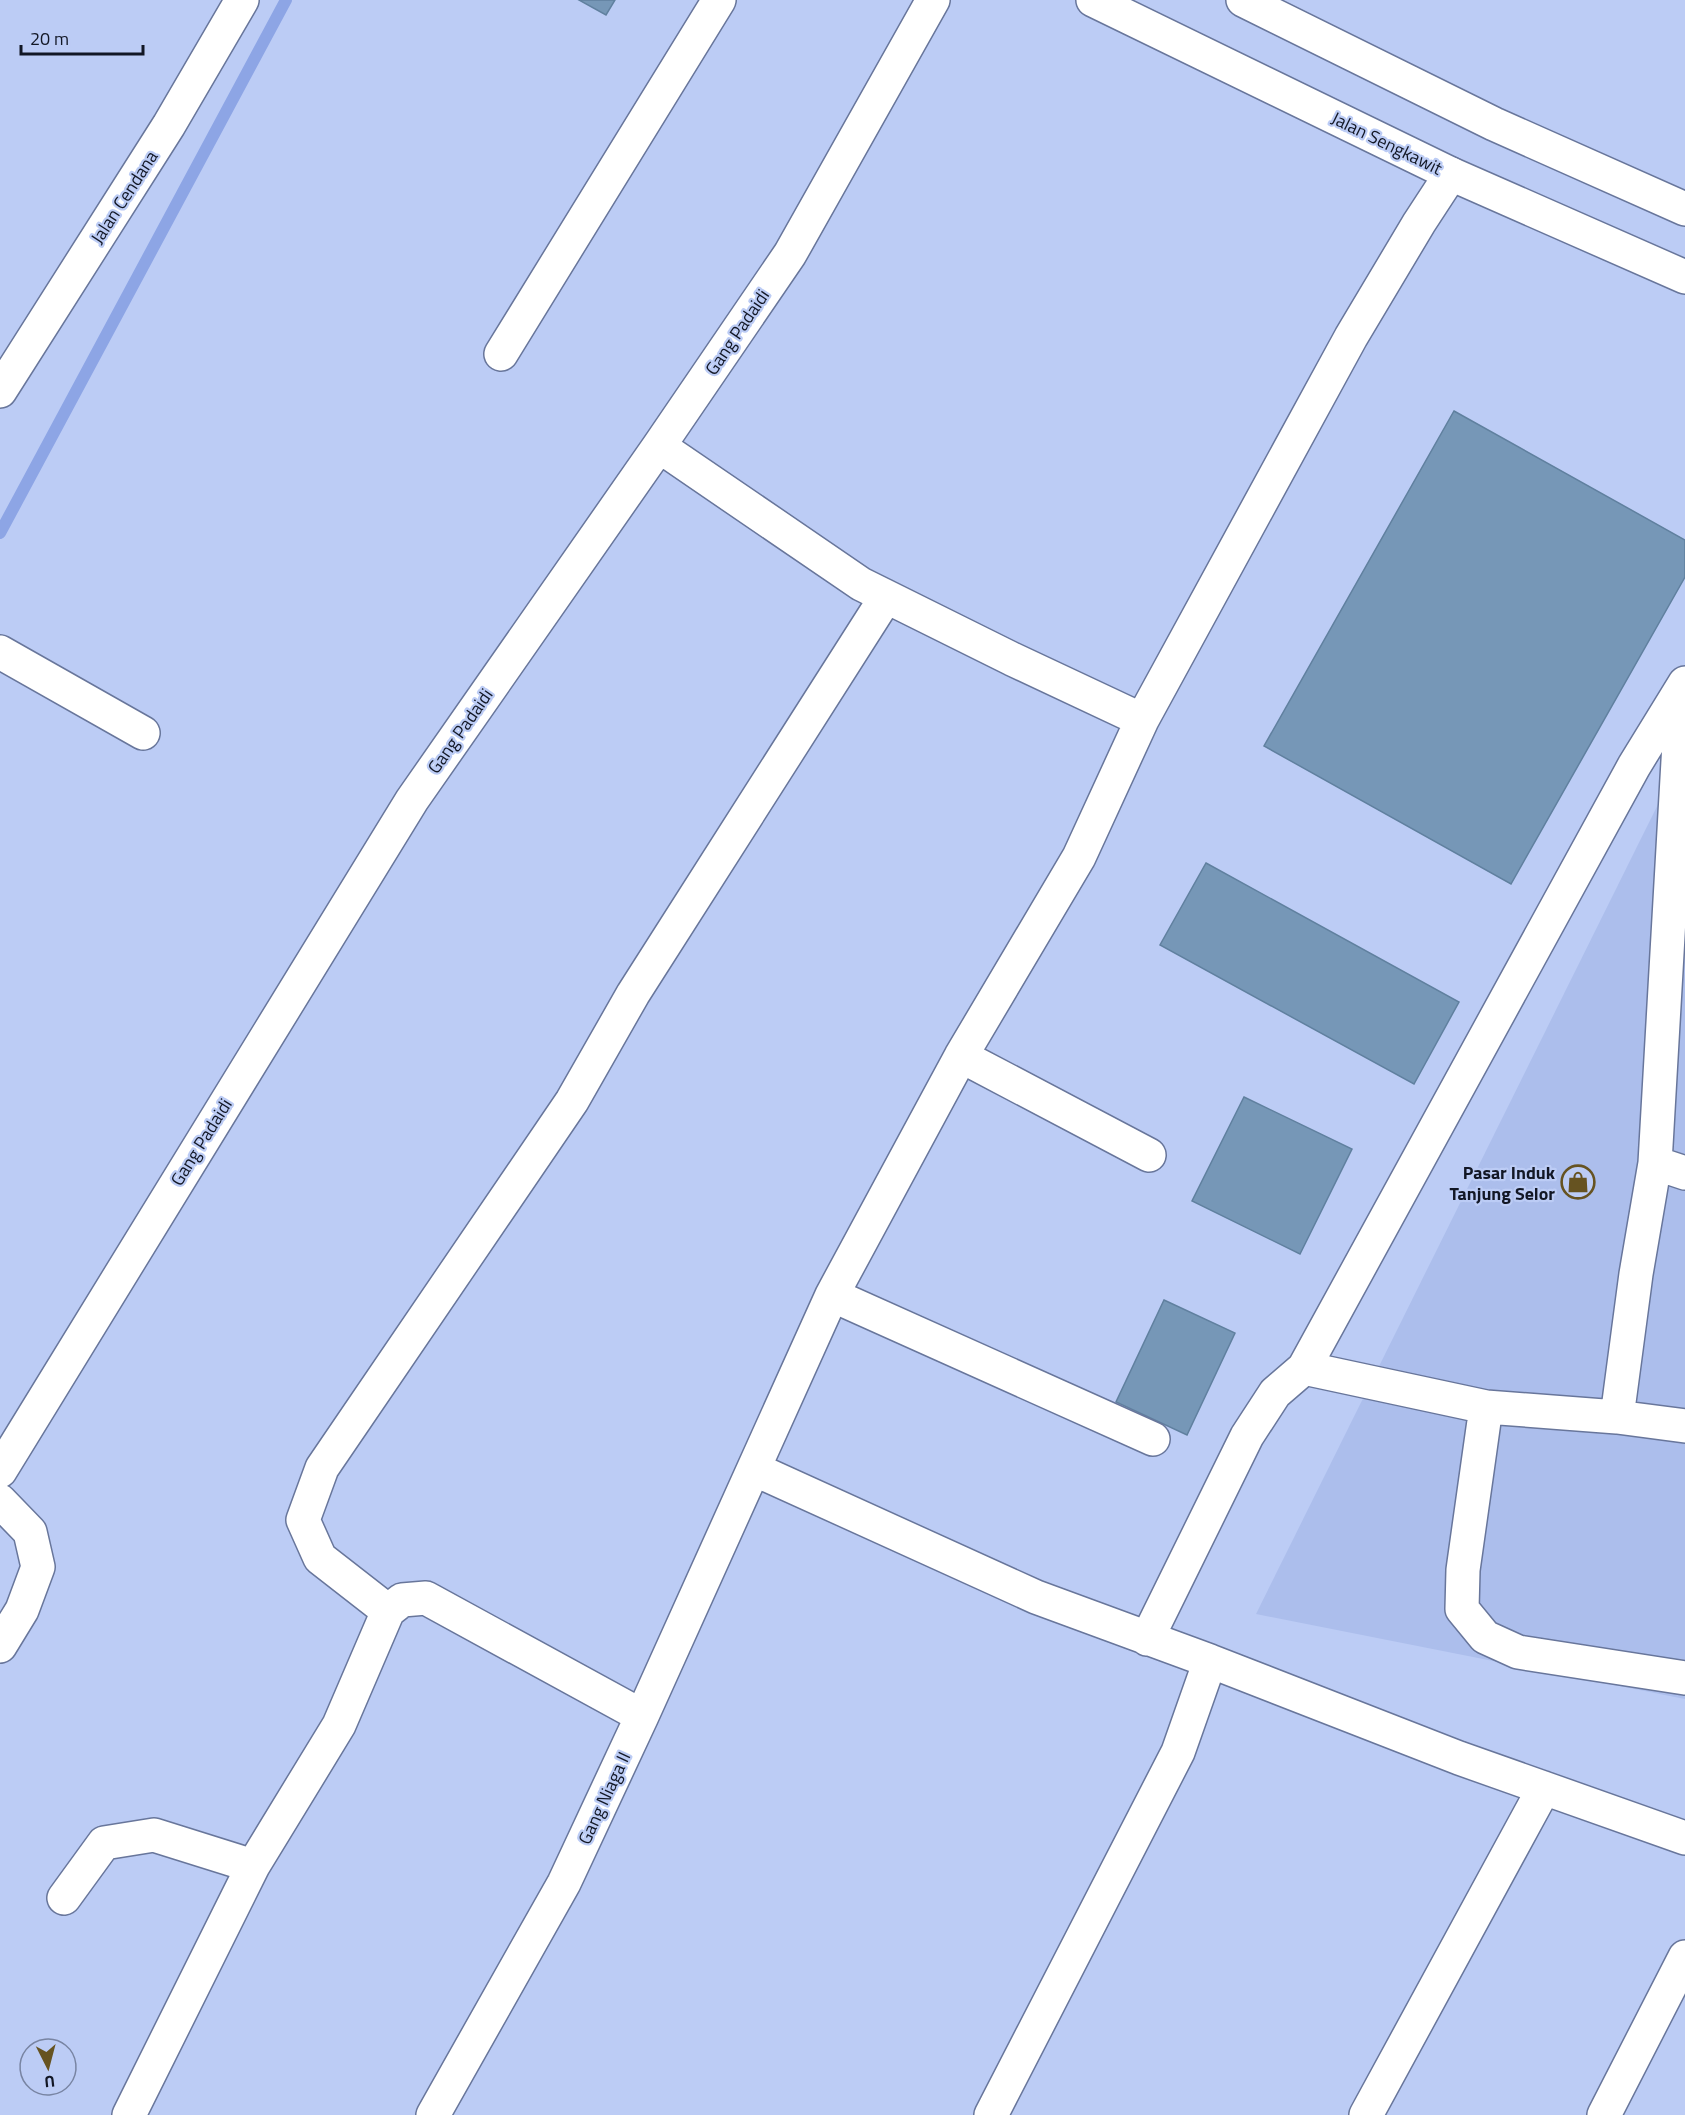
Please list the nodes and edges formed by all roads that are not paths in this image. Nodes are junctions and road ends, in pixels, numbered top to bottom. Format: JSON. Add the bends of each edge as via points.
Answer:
{"nodes":[{"id":1,"x":242,"y":0,"type":"edge"},
{"id":2,"x":719,"y":0,"type":"edge"},
{"id":3,"x":933,"y":0,"type":"edge"},
{"id":4,"x":1093,"y":0,"type":"edge"},
{"id":5,"x":1243,"y":0,"type":"edge"},
{"id":6,"x":1451,"y":174,"type":"junction"},
{"id":7,"x":1685,"y":209,"type":"edge"},
{"id":8,"x":1685,"y":277,"type":"edge"},
{"id":9,"x":501,"y":354,"type":"dead end"},
{"id":10,"x":0,"y":391,"type":"edge"},
{"id":11,"x":659,"y":446,"type":"junction"},
{"id":12,"x":886,"y":597,"type":"junction"},
{"id":13,"x":0,"y":652,"type":"edge"},
{"id":14,"x":1683,"y":686,"type":"edge"},
{"id":15,"x":1142,"y":720,"type":"junction"},
{"id":16,"x":143,"y":733,"type":"dead end"},
{"id":17,"x":961,"y":1056,"type":"junction"},
{"id":18,"x":1149,"y":1155,"type":"dead end"},
{"id":19,"x":1670,"y":1168,"type":"edge"},
{"id":20,"x":832,"y":1295,"type":"junction"},
{"id":21,"x":1304,"y":1368,"type":"junction"},
{"id":22,"x":1486,"y":1407,"type":"junction"},
{"id":23,"x":1617,"y":1417,"type":"junction"},
{"id":24,"x":1685,"y":1426,"type":"edge"},
{"id":25,"x":1153,"y":1439,"type":"dead end"},
{"id":26,"x":753,"y":1469,"type":"junction"},
{"id":27,"x":0,"y":1471,"type":"edge"},
{"id":28,"x":0,"y":1501,"type":"edge"},
{"id":29,"x":388,"y":1611,"type":"junction"},
{"id":30,"x":1147,"y":1639,"type":"junction"},
{"id":31,"x":0,"y":1646,"type":"edge"},
{"id":32,"x":1210,"y":1661,"type":"junction"},
{"id":33,"x":1685,"y":1678,"type":"edge"},
{"id":34,"x":642,"y":1716,"type":"junction"},
{"id":35,"x":1544,"y":1788,"type":"junction"},
{"id":36,"x":1685,"y":1838,"type":"edge"},
{"id":37,"x":253,"y":1866,"type":"junction"},
{"id":38,"x":64,"y":1898,"type":"dead end"},
{"id":39,"x":1685,"y":1957,"type":"edge"},
{"id":40,"x":129,"y":2115,"type":"edge"},
{"id":41,"x":433,"y":2115,"type":"edge"},
{"id":42,"x":991,"y":2115,"type":"edge"},
{"id":43,"x":1366,"y":2115,"type":"edge"},
{"id":44,"x":1604,"y":2115,"type":"edge"}],
"edges":[{"from":1,"to":10,"type":"main road","name":"Jalan Cendana","via":[[170,125]]},
{"from":2,"to":9,"type":"main road"},
{"from":3,"to":11,"type":"main road","name":"Gang Padaidi","via":[[790,254]]},
{"from":4,"to":6,"type":"main road","name":"Jalan Sengkawit"},
{"from":5,"to":7,"type":"main road","via":[[1494,124]]},
{"from":6,"to":8,"type":"main road","name":"Jalan Sengkawit"},
{"from":6,"to":15,"type":"main road","name":"Gang Niaga II","via":[[1351,337]]},
{"from":11,"to":12,"type":"main road","via":[[861,584]]},
{"from":11,"to":27,"type":"main road","name":"Gang Padaidi","via":[[412,800]]},
{"from":12,"to":15,"type":"main road"},
{"from":12,"to":29,"type":"main road","via":[[633,994],[572,1101],[322,1468],[303,1520],[320,1558]]},
{"from":13,"to":16,"type":"main road"},
{"from":14,"to":19,"type":"main road"},
{"from":14,"to":21,"type":"main road","via":[[1634,766]]},
{"from":15,"to":17,"type":"main road","name":"Gang Niaga II","via":[[1079,857]]},
{"from":17,"to":18,"type":"main road"},
{"from":17,"to":20,"type":"main road","name":"Gang Niaga II"},
{"from":19,"to":23,"type":"main road","via":[[1636,1275]]},
{"from":20,"to":25,"type":"main road"},
{"from":20,"to":26,"type":"main road","name":"Gang Niaga II"},
{"from":21,"to":22,"type":"main road"},
{"from":21,"to":30,"type":"main road","via":[[1275,1393],[1247,1436]]},
{"from":22,"to":23,"type":"main road"},
{"from":22,"to":33,"type":"main road","via":[[1463,1570],[1462,1609],[1485,1637],[1518,1652]]},
{"from":23,"to":24,"type":"main road"},
{"from":26,"to":30,"type":"main road","via":[[1036,1598]]},
{"from":26,"to":34,"type":"main road","name":"Gang Niaga II"},
{"from":28,"to":31,"type":"main road","via":[[30,1532],[38,1567],[22,1610]]},
{"from":29,"to":34,"type":"main road","via":[[402,1600],[426,1598]]},
{"from":29,"to":37,"type":"main road","via":[[339,1725]]},
{"from":30,"to":32,"type":"main road"},
{"from":32,"to":35,"type":"main road"},
{"from":32,"to":42,"type":"main road","via":[[1178,1752]]},
{"from":34,"to":41,"type":"main road","name":"Gang Niaga II","via":[[564,1883]]},
{"from":35,"to":36,"type":"main road"},
{"from":35,"to":43,"type":"main road"},
{"from":37,"to":38,"type":"main road","via":[[154,1835],[104,1843]]},
{"from":37,"to":40,"type":"main road"},
{"from":39,"to":44,"type":"main road"}]}
